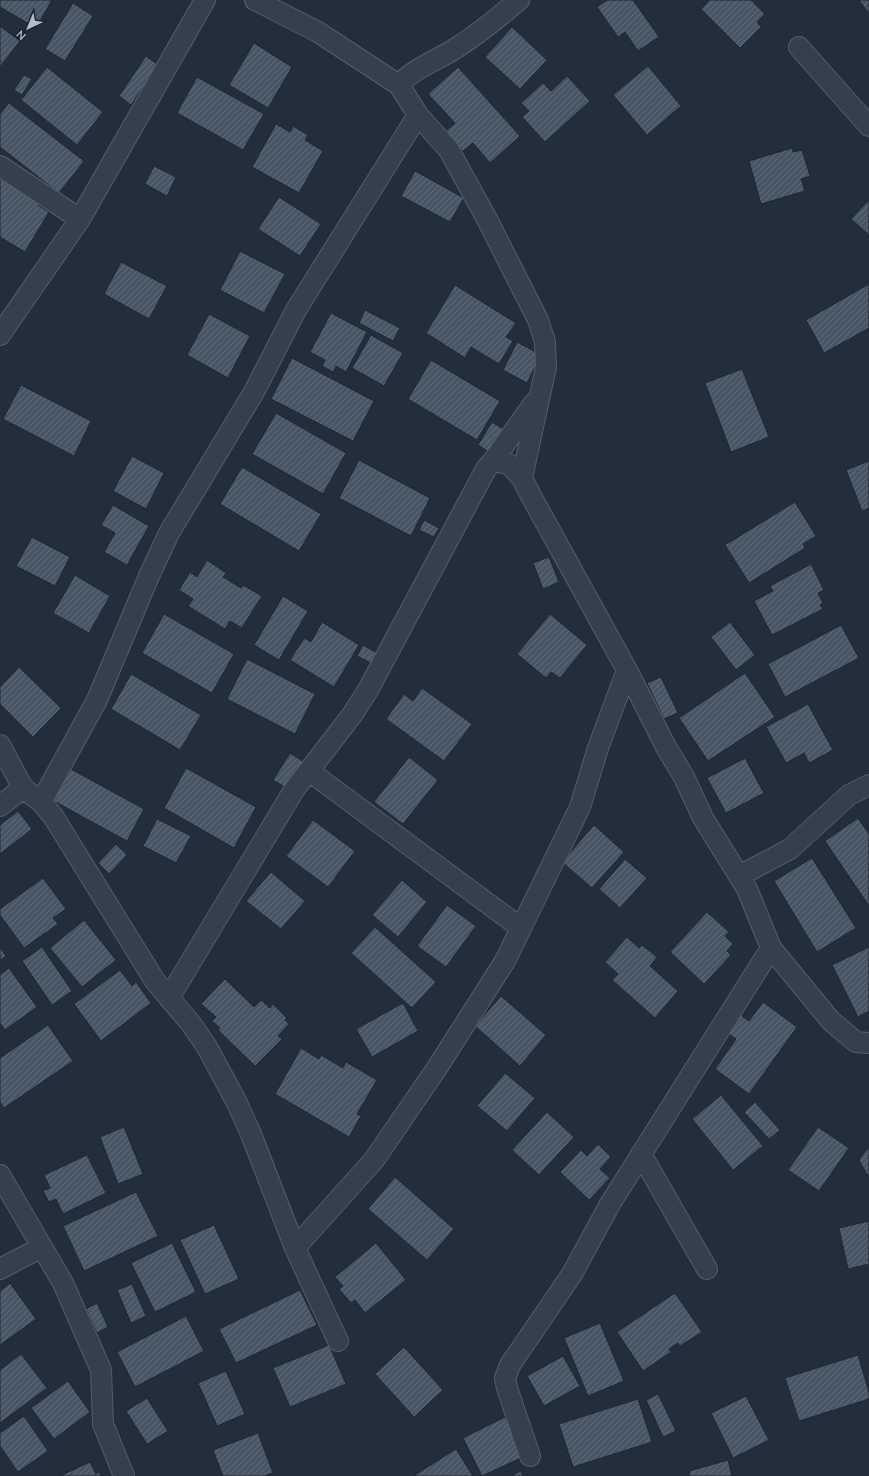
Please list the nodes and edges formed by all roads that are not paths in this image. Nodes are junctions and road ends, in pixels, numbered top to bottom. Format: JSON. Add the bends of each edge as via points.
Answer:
{"nodes":[{"id":1,"x":205,"y":0,"type":"edge"},
{"id":2,"x":255,"y":0,"type":"edge"},
{"id":3,"x":519,"y":0,"type":"edge"},
{"id":4,"x":799,"y":48,"type":"dead end"},
{"id":5,"x":399,"y":85,"type":"junction"},
{"id":6,"x":418,"y":115,"type":"junction"},
{"id":7,"x":868,"y":122,"type":"edge"},
{"id":8,"x":0,"y":166,"type":"edge"},
{"id":9,"x":80,"y":219,"type":"junction"},
{"id":10,"x":0,"y":334,"type":"edge"},
{"id":11,"x":540,"y":395,"type":"junction"},
{"id":12,"x":493,"y":462,"type":"junction"},
{"id":13,"x":522,"y":478,"type":"junction"},
{"id":14,"x":627,"y":670,"type":"junction"},
{"id":15,"x":0,"y":745,"type":"edge"},
{"id":16,"x":309,"y":771,"type":"junction"},
{"id":17,"x":869,"y":785,"type":"edge"},
{"id":18,"x":23,"y":788,"type":"junction"},
{"id":19,"x":41,"y":802,"type":"junction"},
{"id":20,"x":0,"y":806,"type":"edge"},
{"id":21,"x":739,"y":876,"type":"junction"},
{"id":22,"x":521,"y":928,"type":"junction"},
{"id":23,"x":771,"y":948,"type":"junction"},
{"id":24,"x":169,"y":998,"type":"junction"},
{"id":25,"x":869,"y":1043,"type":"edge"},
{"id":26,"x":642,"y":1154,"type":"junction"},
{"id":27,"x":0,"y":1175,"type":"edge"},
{"id":28,"x":42,"y":1247,"type":"junction"},
{"id":29,"x":294,"y":1248,"type":"junction"},
{"id":30,"x":0,"y":1269,"type":"edge"},
{"id":31,"x":707,"y":1269,"type":"dead end"},
{"id":32,"x":338,"y":1340,"type":"dead end"},
{"id":33,"x":530,"y":1456,"type":"dead end"},
{"id":34,"x":124,"y":1476,"type":"edge"}],
"edges":[{"from":1,"to":9,"type":"street"},
{"from":2,"to":5,"type":"street","via":[[318,32]]},
{"from":3,"to":5,"type":"street","via":[[479,33],[406,77]]},
{"from":4,"to":7,"type":"street"},
{"from":5,"to":6,"type":"street"},
{"from":6,"to":11,"type":"street","via":[[448,150],[488,221],[538,320],[545,342],[546,367]]},
{"from":6,"to":19,"type":"street","via":[[296,310],[254,392],[169,533],[148,576],[97,700]]},
{"from":8,"to":9,"type":"street"},
{"from":9,"to":10,"type":"street"},
{"from":11,"to":12,"type":"street"},
{"from":11,"to":13,"type":"street"},
{"from":12,"to":13,"type":"street","via":[[509,464]]},
{"from":12,"to":16,"type":"street","via":[[486,469],[368,690]]},
{"from":13,"to":14,"type":"street"},
{"from":14,"to":21,"type":"street","via":[[703,818]]},
{"from":14,"to":22,"type":"street","via":[[598,748],[580,807]]},
{"from":15,"to":18,"type":"street"},
{"from":16,"to":22,"type":"street"},
{"from":16,"to":24,"type":"street","via":[[294,790]]},
{"from":17,"to":21,"type":"street","via":[[849,795],[790,849]]},
{"from":18,"to":19,"type":"street"},
{"from":18,"to":20,"type":"street"},
{"from":19,"to":24,"type":"street","via":[[53,816],[155,981]]},
{"from":21,"to":23,"type":"street","via":[[747,889]]},
{"from":22,"to":29,"type":"street","via":[[505,960],[374,1160]]},
{"from":23,"to":25,"type":"street","via":[[831,1021],[856,1042]]},
{"from":23,"to":26,"type":"street"},
{"from":24,"to":29,"type":"street","via":[[207,1047],[236,1101]]},
{"from":26,"to":31,"type":"street"},
{"from":26,"to":33,"type":"street","via":[[610,1204],[572,1274],[510,1366],[505,1378]]},
{"from":27,"to":28,"type":"street"},
{"from":28,"to":30,"type":"street"},
{"from":28,"to":34,"type":"street","via":[[63,1283],[101,1370],[104,1424]]},
{"from":29,"to":32,"type":"street"}]}
